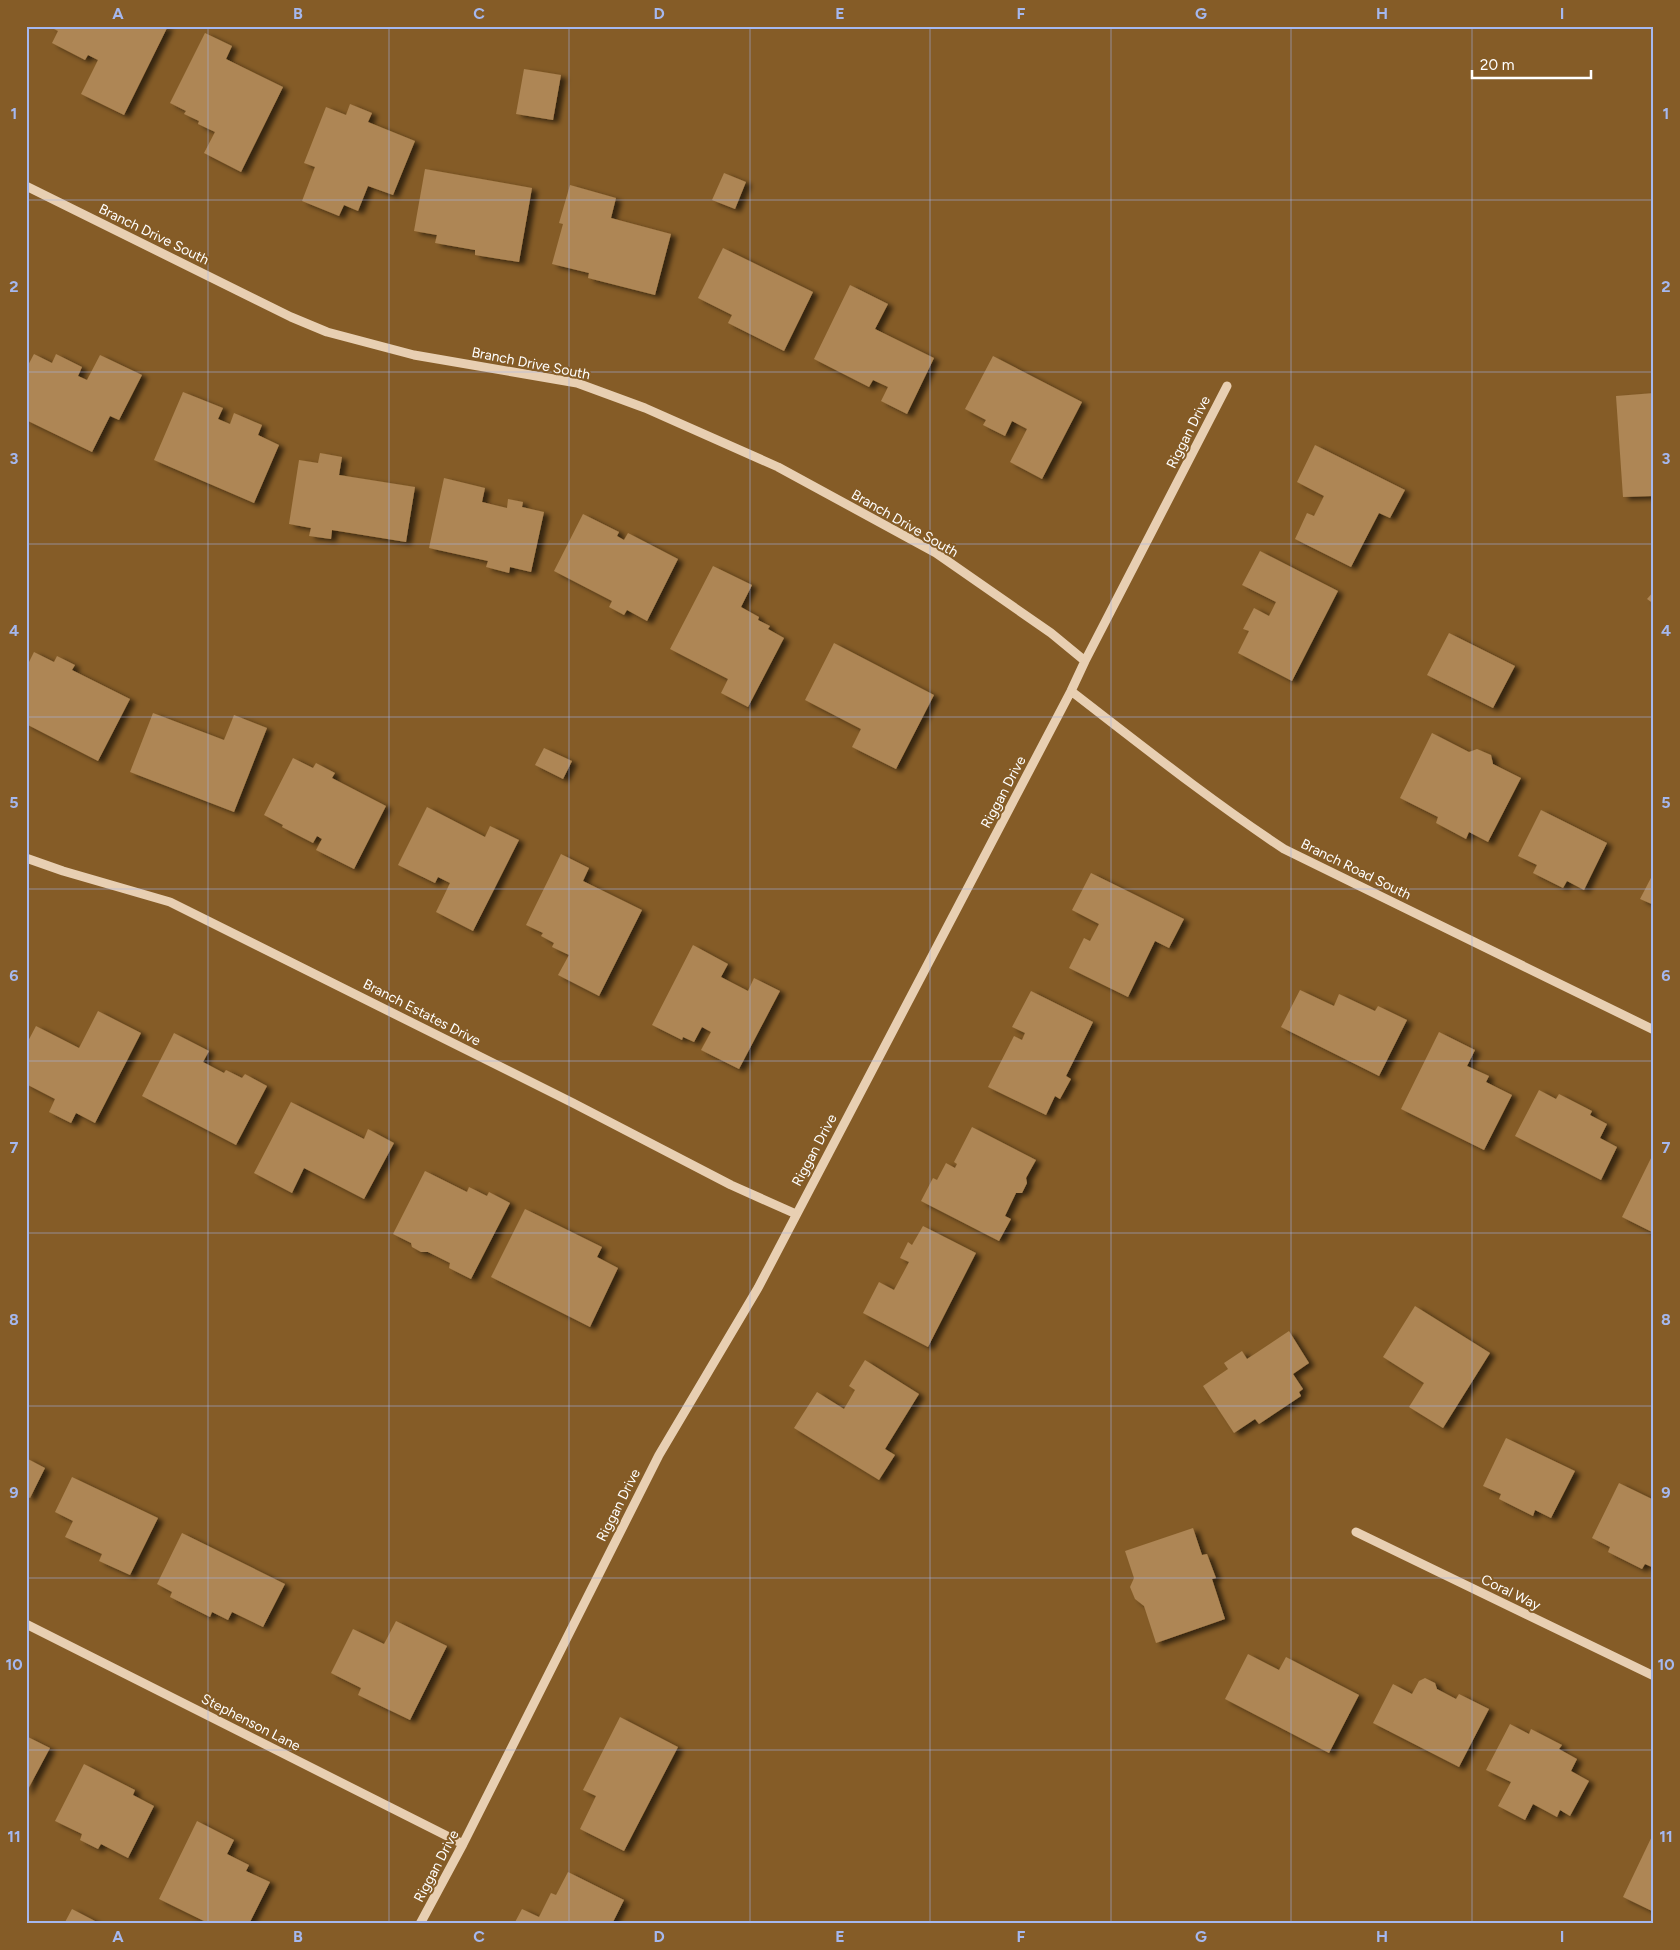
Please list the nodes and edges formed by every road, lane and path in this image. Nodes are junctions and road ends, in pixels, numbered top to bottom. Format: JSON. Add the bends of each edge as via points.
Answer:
{"nodes":[{"id":1,"x":26,"y":186,"type":"edge"},
{"id":2,"x":1227,"y":386,"type":"dead end"},
{"id":3,"x":1085,"y":661,"type":"junction"},
{"id":4,"x":1071,"y":691,"type":"junction"},
{"id":5,"x":26,"y":858,"type":"edge"},
{"id":6,"x":1654,"y":1030,"type":"edge"},
{"id":7,"x":796,"y":1214,"type":"junction"},
{"id":8,"x":1356,"y":1532,"type":"dead end"},
{"id":9,"x":26,"y":1624,"type":"edge"},
{"id":10,"x":1654,"y":1676,"type":"edge"},
{"id":11,"x":463,"y":1844,"type":"junction"},
{"id":12,"x":420,"y":1924,"type":"edge"}],
"edges":[{"from":1,"to":3,"type":"street","name":"Branch Drive South","via":[[291,318],[327,332],[414,355],[577,383],[645,408],[778,467],[936,553],[1051,633]]},
{"from":2,"to":3,"type":"street","name":"Riggan Drive"},
{"from":3,"to":4,"type":"street","name":"Riggan Drive"},
{"from":4,"to":6,"type":"street","name":"Branch Road South","via":[[1244,823],[1284,849]]},
{"from":4,"to":7,"type":"street","name":"Riggan Drive"},
{"from":5,"to":7,"type":"street","name":"Branch Estates Drive","via":[[170,902],[731,1185]]},
{"from":7,"to":11,"type":"street","name":"Riggan Drive","via":[[758,1288],[659,1455]]},
{"from":8,"to":10,"type":"street","name":"Coral Way"},
{"from":9,"to":11,"type":"street","name":"Stephenson Lane"},
{"from":11,"to":12,"type":"street","name":"Riggan Drive"}]}
